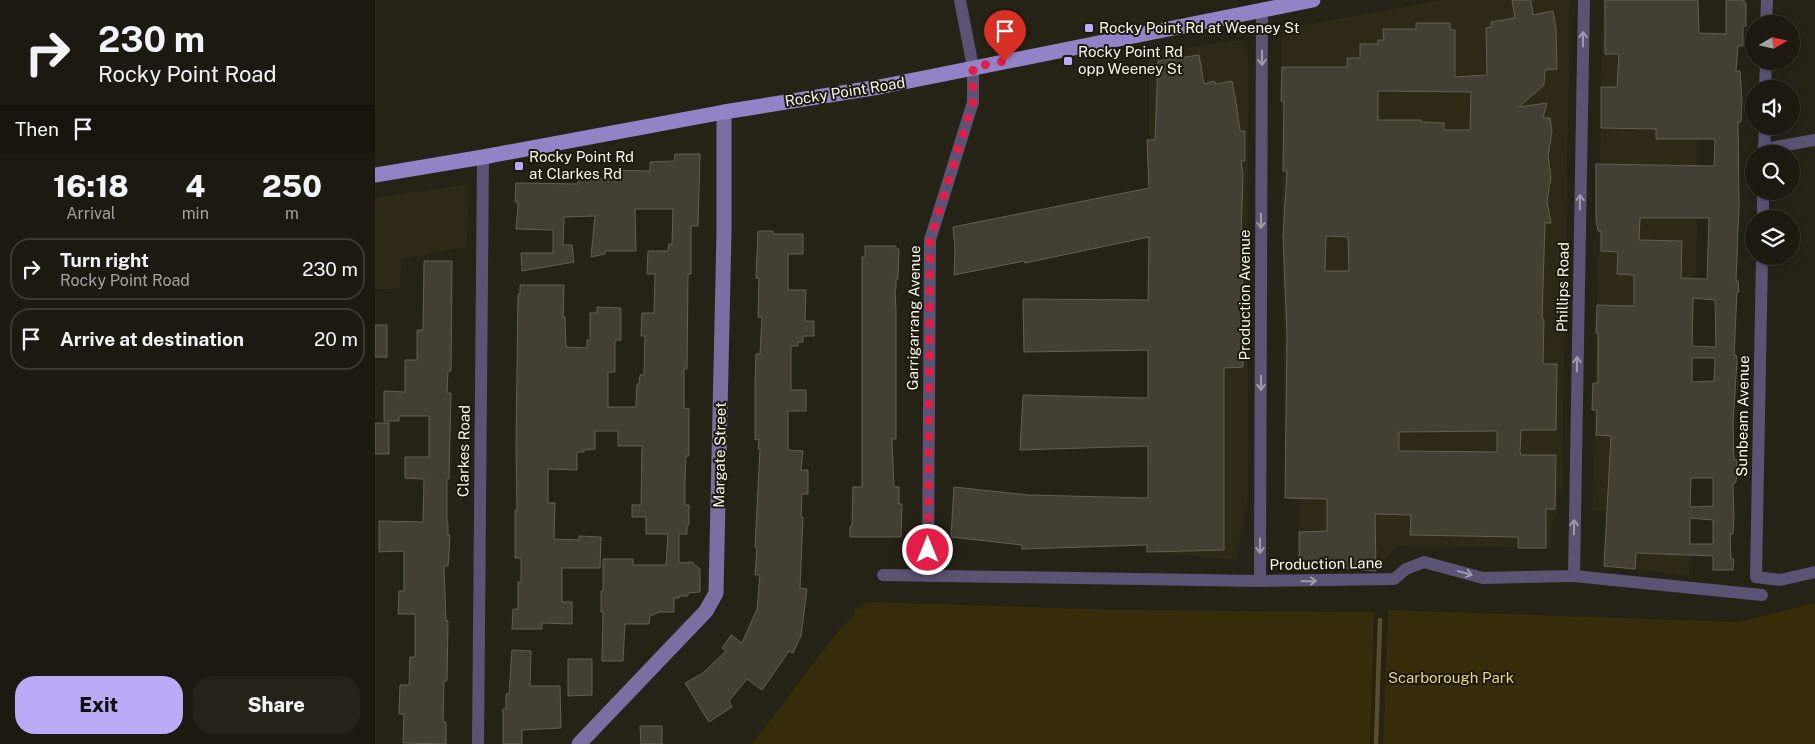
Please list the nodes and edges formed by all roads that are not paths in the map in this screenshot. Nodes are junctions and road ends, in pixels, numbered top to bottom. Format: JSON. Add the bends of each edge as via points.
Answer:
{"nodes":[{"id":1,"x":960,"y":0,"type":"edge"},
{"id":2,"x":1313,"y":0,"type":"edge"},
{"id":3,"x":1584,"y":0,"type":"edge"},
{"id":4,"x":1767,"y":0,"type":"edge"},
{"id":5,"x":1262,"y":10,"type":"junction"},
{"id":6,"x":1766,"y":15,"type":"edge"},
{"id":7,"x":973,"y":67,"type":"junction"},
{"id":8,"x":724,"y":112,"type":"junction"},
{"id":9,"x":1815,"y":140,"type":"edge"},
{"id":10,"x":1794,"y":145,"type":"edge"},
{"id":11,"x":483,"y":157,"type":"junction"},
{"id":12,"x":375,"y":175,"type":"edge"},
{"id":13,"x":1762,"y":265,"type":"edge"},
{"id":14,"x":1815,"y":572,"type":"edge"},
{"id":15,"x":883,"y":575,"type":"dead end"},
{"id":16,"x":928,"y":576,"type":"junction"},
{"id":17,"x":1573,"y":576,"type":"junction"},
{"id":18,"x":1260,"y":581,"type":"junction"},
{"id":19,"x":1761,"y":595,"type":"dead end"},
{"id":20,"x":478,"y":744,"type":"edge"},
{"id":21,"x":579,"y":744,"type":"edge"}],
"edges":[{"from":1,"to":7,"type":"street","name":"Garrigarrang Avenue"},
{"from":2,"to":5,"type":"main road","name":"Rocky Point Road"},
{"from":17,"to":3,"type":"street","name":"Phillips Road","one_way":true},
{"from":4,"to":6,"type":"street"},
{"from":5,"to":7,"type":"main road","name":"Rocky Point Road"},
{"from":5,"to":18,"type":"street","name":"Production Avenue","one_way":true},
{"from":7,"to":8,"type":"main road","name":"Rocky Point Road","via":[[940,76]]},
{"from":7,"to":16,"type":"street","name":"Garrigarrang Avenue","via":[[973,102],[930,240]]},
{"from":8,"to":11,"type":"main road","name":"Rocky Point Road"},
{"from":8,"to":21,"type":"street","name":"Margate Street","via":[[717,593],[706,612]]},
{"from":9,"to":10,"type":"street"},
{"from":11,"to":12,"type":"main road","name":"Rocky Point Road"},
{"from":11,"to":20,"type":"street","name":"Clarkes Road"},
{"from":13,"to":14,"type":"street","name":"Sunbeam Avenue","via":[[1756,577],[1780,580]]},
{"from":15,"to":16,"type":"street","name":"Production Lane"},
{"from":16,"to":18,"type":"street","name":"Production Lane"},
{"from":18,"to":17,"type":"street","name":"Production Lane","one_way":true,"via":[[1393,579],[1405,569],[1424,562],[1483,578]]},
{"from":17,"to":19,"type":"street","name":"Production Lane"}]}
